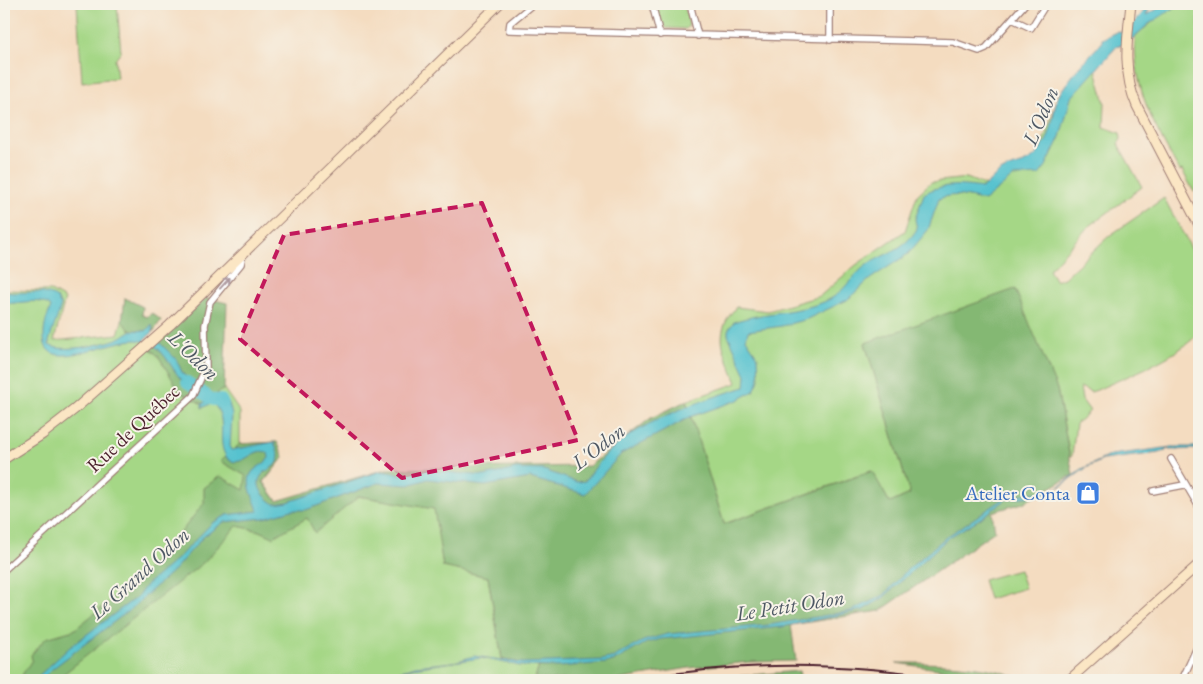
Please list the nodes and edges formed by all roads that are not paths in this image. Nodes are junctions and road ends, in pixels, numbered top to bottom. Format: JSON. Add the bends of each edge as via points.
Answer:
{"nodes":[{"id":1,"x":499,"y":4,"type":"edge"},
{"id":2,"x":533,"y":4,"type":"edge"},
{"id":3,"x":652,"y":4,"type":"edge"},
{"id":4,"x":690,"y":4,"type":"edge"},
{"id":5,"x":830,"y":4,"type":"edge"},
{"id":6,"x":1025,"y":4,"type":"edge"},
{"id":7,"x":1046,"y":4,"type":"edge"},
{"id":8,"x":1126,"y":4,"type":"edge"},
{"id":9,"x":1131,"y":4,"type":"edge"},
{"id":10,"x":1128,"y":16,"type":"junction"},
{"id":11,"x":1012,"y":19,"type":"junction"},
{"id":12,"x":660,"y":35,"type":"junction"},
{"id":13,"x":698,"y":36,"type":"junction"},
{"id":14,"x":830,"y":40,"type":"junction"},
{"id":15,"x":1199,"y":225,"type":"edge"},
{"id":16,"x":243,"y":255,"type":"junction"},
{"id":17,"x":4,"y":459,"type":"edge"},
{"id":18,"x":1171,"y":459,"type":"dead end"},
{"id":19,"x":1184,"y":485,"type":"junction"},
{"id":20,"x":1153,"y":491,"type":"dead end"},
{"id":21,"x":1199,"y":507,"type":"edge"},
{"id":22,"x":1199,"y":564,"type":"edge"},
{"id":23,"x":4,"y":570,"type":"edge"},
{"id":24,"x":1199,"y":643,"type":"edge"},
{"id":25,"x":1069,"y":680,"type":"edge"},
{"id":26,"x":1182,"y":680,"type":"edge"}],
"edges":[{"from":1,"to":16,"type":"main road"},
{"from":2,"to":12,"type":"street","via":[[510,23],[509,30]]},
{"from":3,"to":12,"type":"street"},
{"from":4,"to":13,"type":"street"},
{"from":5,"to":14,"type":"street"},
{"from":6,"to":11,"type":"street"},
{"from":7,"to":11,"type":"street","via":[[1031,28]]},
{"from":8,"to":10,"type":"main road"},
{"from":9,"to":10,"type":"main road"},
{"from":10,"to":15,"type":"main road","via":[[1127,73],[1135,102]]},
{"from":11,"to":14,"type":"street","via":[[981,51],[953,42]]},
{"from":12,"to":13,"type":"street"},
{"from":13,"to":14,"type":"street"},
{"from":16,"to":17,"type":"main road","via":[[75,409]]},
{"from":23,"to":16,"type":"street","name":"Rue de Québec","one_way":true,"via":[[193,396],[207,359],[207,311],[215,294],[242,264]]},
{"from":18,"to":19,"type":"street"},
{"from":19,"to":20,"type":"street"},
{"from":19,"to":21,"type":"street"},
{"from":22,"to":25,"type":"main road"},
{"from":24,"to":26,"type":"street"}]}
